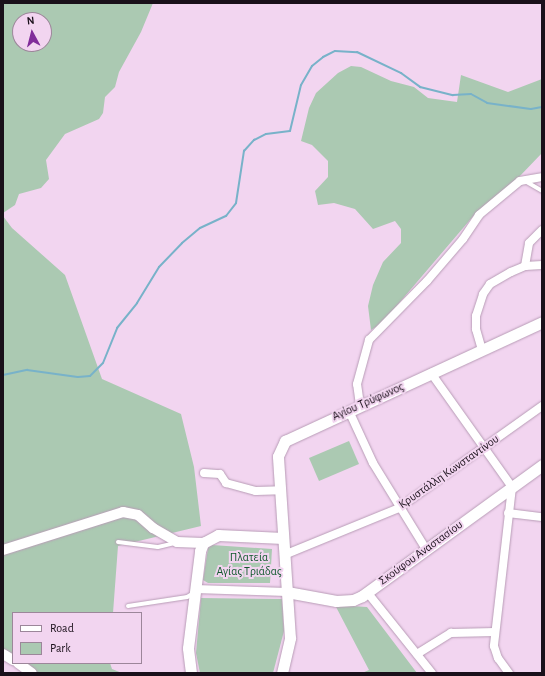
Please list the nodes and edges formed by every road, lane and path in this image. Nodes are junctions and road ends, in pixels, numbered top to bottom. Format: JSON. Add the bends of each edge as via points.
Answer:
{"nodes":[{"id":1,"x":542,"y":177,"type":"edge"},
{"id":2,"x":524,"y":180,"type":"junction"},
{"id":3,"x":542,"y":191,"type":"edge"},
{"id":4,"x":542,"y":230,"type":"edge"},
{"id":5,"x":542,"y":265,"type":"edge"},
{"id":6,"x":525,"y":266,"type":"junction"},
{"id":7,"x":542,"y":322,"type":"edge"},
{"id":8,"x":482,"y":350,"type":"junction"},
{"id":9,"x":431,"y":373,"type":"junction"},
{"id":10,"x":360,"y":406,"type":"junction"},
{"id":11,"x":542,"y":406,"type":"edge"},
{"id":12,"x":348,"y":410,"type":"junction"},
{"id":13,"x":485,"y":446,"type":"junction"},
{"id":14,"x":542,"y":465,"type":"edge"},
{"id":15,"x":204,"y":473,"type":"dead end"},
{"id":16,"x":512,"y":487,"type":"junction"},
{"id":17,"x":281,"y":490,"type":"junction"},
{"id":18,"x":399,"y":508,"type":"junction"},
{"id":19,"x":508,"y":513,"type":"junction"},
{"id":20,"x":542,"y":517,"type":"edge"},
{"id":21,"x":283,"y":538,"type":"junction"},
{"id":22,"x":118,"y":542,"type":"dead end"},
{"id":23,"x":177,"y":542,"type":"junction"},
{"id":24,"x":203,"y":543,"type":"junction"},
{"id":25,"x":426,"y":549,"type":"junction"},
{"id":26,"x":3,"y":550,"type":"edge"},
{"id":27,"x":284,"y":555,"type":"junction"},
{"id":28,"x":195,"y":591,"type":"junction"},
{"id":29,"x":287,"y":592,"type":"junction"},
{"id":30,"x":367,"y":592,"type":"junction"},
{"id":31,"x":128,"y":606,"type":"dead end"},
{"id":32,"x":495,"y":632,"type":"junction"},
{"id":33,"x":3,"y":654,"type":"edge"},
{"id":34,"x":417,"y":654,"type":"junction"},
{"id":35,"x":12,"y":659,"type":"edge"},
{"id":36,"x":19,"y":664,"type":"edge"},
{"id":37,"x":32,"y":673,"type":"edge"},
{"id":38,"x":192,"y":673,"type":"edge"},
{"id":39,"x":282,"y":673,"type":"edge"},
{"id":40,"x":432,"y":673,"type":"edge"},
{"id":41,"x":509,"y":673,"type":"edge"}],
"edges":[{"from":1,"to":2,"type":"street"},
{"from":2,"to":3,"type":"lane"},
{"from":2,"to":10,"type":"street","via":[[509,189],[479,215],[463,239],[427,281],[369,340],[357,384]]},
{"from":4,"to":6,"type":"street","via":[[529,243]]},
{"from":5,"to":6,"type":"street"},
{"from":6,"to":8,"type":"street","via":[[497,279],[483,294],[478,304],[476,322]]},
{"from":7,"to":8,"type":"main road","name":"Αγίου Τρύφωνος"},
{"from":8,"to":9,"type":"main road","name":"Αγίου Τρύφωνος"},
{"from":9,"to":10,"type":"main road","name":"Αγίου Τρύφωνος"},
{"from":9,"to":13,"type":"street"},
{"from":10,"to":12,"type":"main road","name":"Αγίου Τρύφωνος"},
{"from":11,"to":13,"type":"street","name":"Κρυστάλλη Κωνσταντίνου"},
{"from":12,"to":17,"type":"main road","name":"Αγίου Τρύφωνος","via":[[285,441],[278,456]]},
{"from":12,"to":18,"type":"street","via":[[373,463]]},
{"from":13,"to":16,"type":"street"},
{"from":13,"to":18,"type":"street","name":"Κρυστάλλη Κωνσταντίνου"},
{"from":14,"to":16,"type":"main road","name":"Σκούφου Αναστασίου"},
{"from":15,"to":17,"type":"street","via":[[220,474],[226,483],[256,491]]},
{"from":16,"to":19,"type":"street"},
{"from":16,"to":25,"type":"main road","name":"Σκούφου Αναστασίου"},
{"from":17,"to":21,"type":"main road","name":"Αγίου Τρύφωνος"},
{"from":18,"to":25,"type":"street"},
{"from":18,"to":27,"type":"street","name":"Κρυστάλλη Κωνσταντίνου"},
{"from":19,"to":20,"type":"street"},
{"from":19,"to":32,"type":"street"},
{"from":21,"to":24,"type":"main road","via":[[218,535]]},
{"from":21,"to":27,"type":"main road"},
{"from":22,"to":23,"type":"lane","via":[[158,547]]},
{"from":23,"to":24,"type":"street"},
{"from":23,"to":26,"type":"street","via":[[153,528],[138,515],[123,512]]},
{"from":24,"to":28,"type":"main road"},
{"from":25,"to":30,"type":"main road","name":"Σκούφου Αναστασίου"},
{"from":27,"to":29,"type":"main road"},
{"from":28,"to":29,"type":"street"},
{"from":28,"to":31,"type":"lane","via":[[187,597]]},
{"from":28,"to":38,"type":"main road","via":[[188,648]]},
{"from":29,"to":30,"type":"main road","name":"Σκούφου Αναστασίου","via":[[342,602],[353,600]]},
{"from":29,"to":39,"type":"main road","via":[[290,638]]},
{"from":30,"to":34,"type":"street"},
{"from":32,"to":34,"type":"street","via":[[451,632]]},
{"from":32,"to":41,"type":"street","via":[[494,646],[498,658]]},
{"from":33,"to":35,"type":"street"},
{"from":34,"to":40,"type":"street"},
{"from":36,"to":37,"type":"street"}]}
